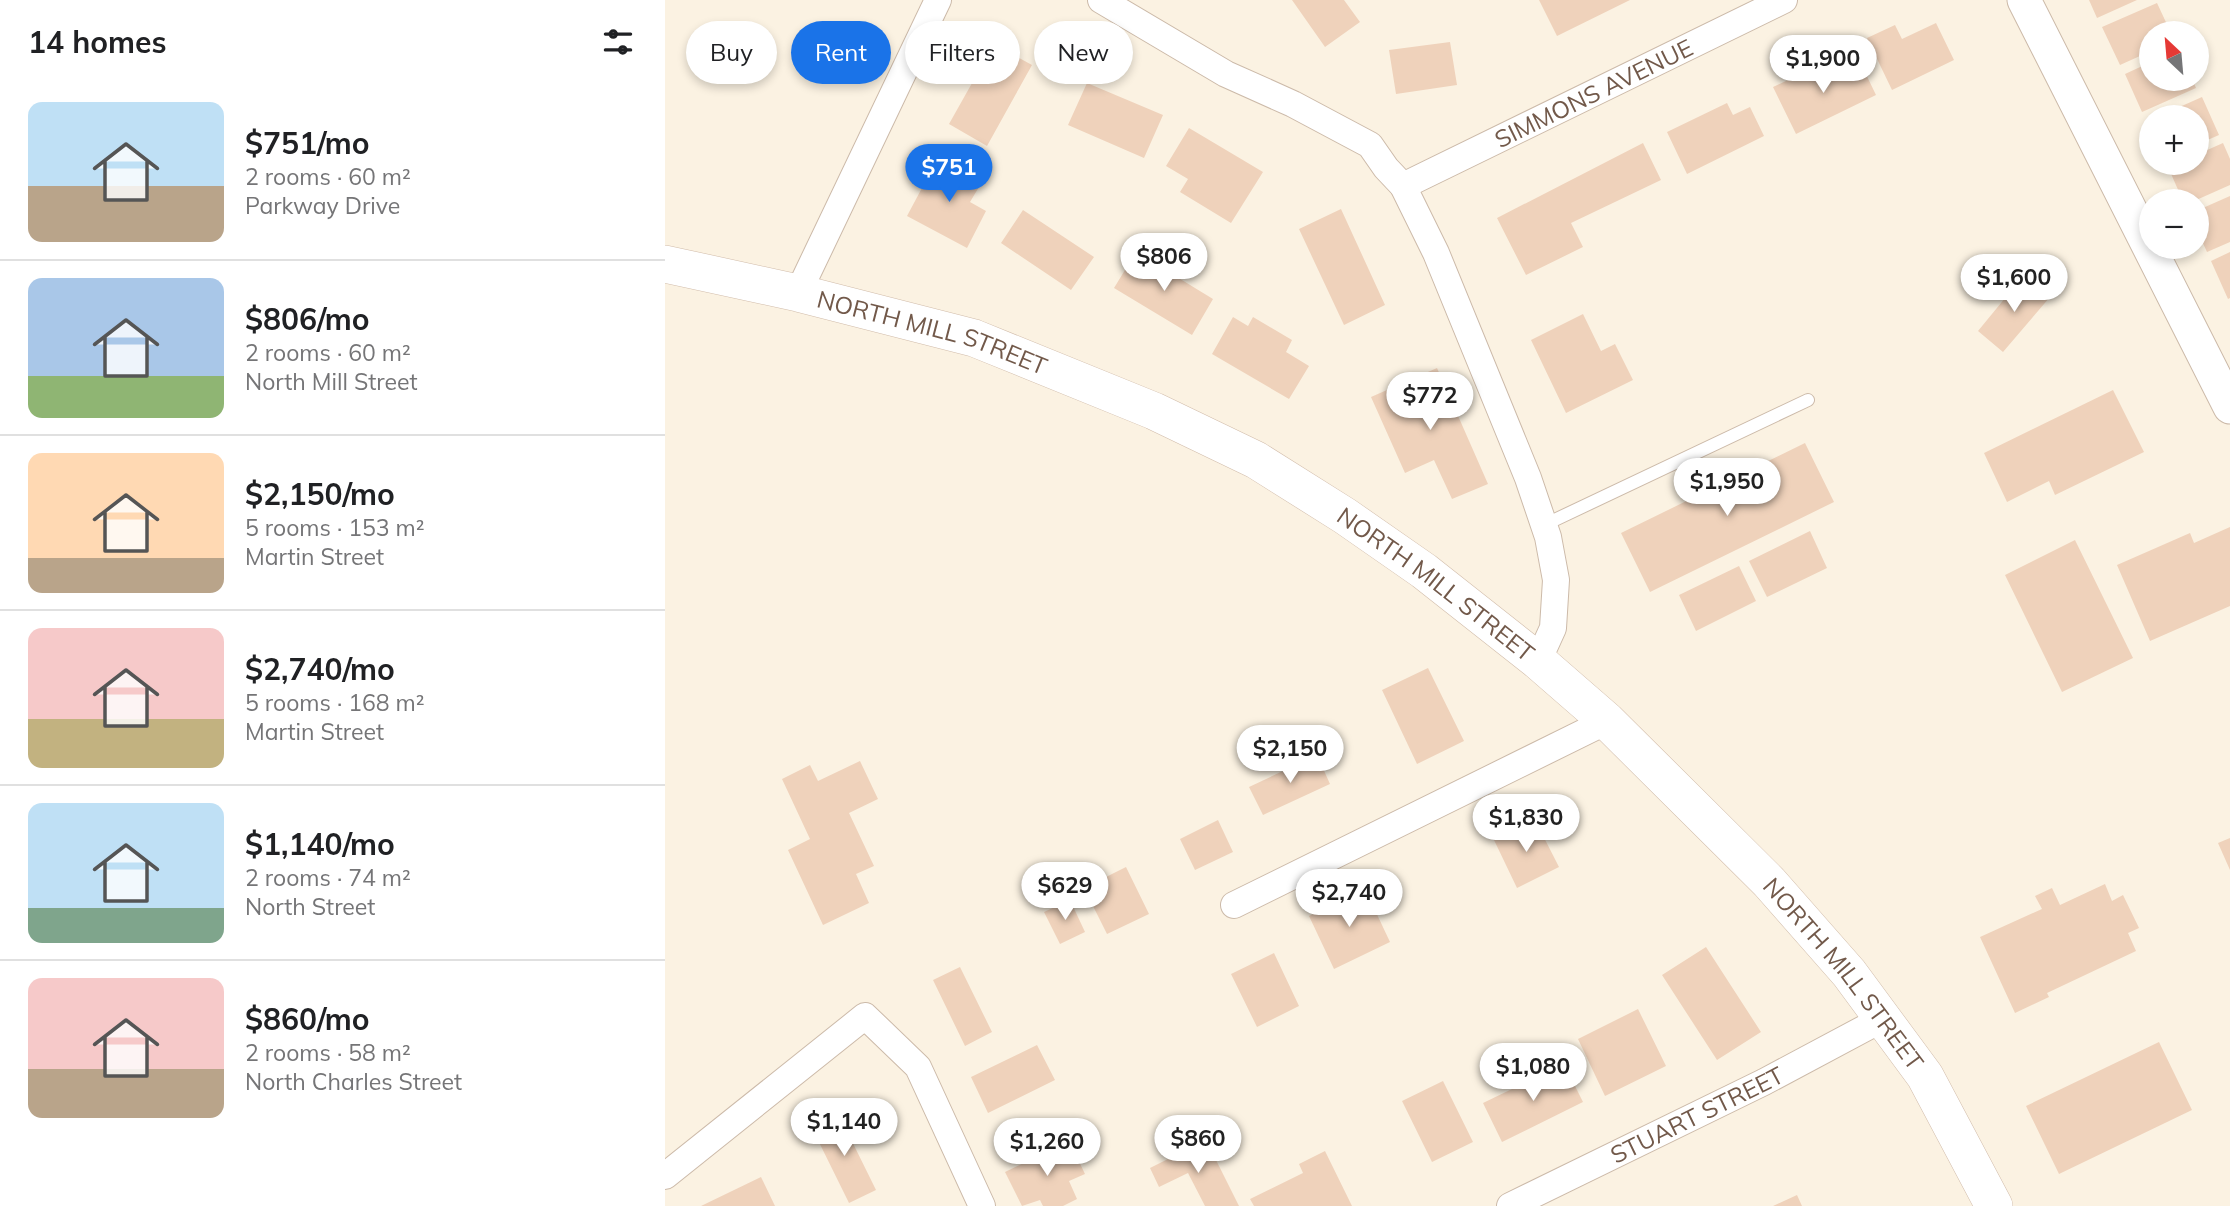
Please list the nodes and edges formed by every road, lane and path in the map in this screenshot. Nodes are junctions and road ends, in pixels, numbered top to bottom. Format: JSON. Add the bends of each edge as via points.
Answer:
{"nodes":[{"id":1,"x":938,"y":0,"type":"edge"},
{"id":2,"x":1101,"y":0,"type":"edge"},
{"id":3,"x":1784,"y":0,"type":"edge"},
{"id":4,"x":2024,"y":0,"type":"edge"},
{"id":5,"x":1403,"y":186,"type":"junction"},
{"id":6,"x":665,"y":264,"type":"edge"},
{"id":7,"x":798,"y":293,"type":"junction"},
{"id":8,"x":1808,"y":400,"type":"dead end"},
{"id":9,"x":2230,"y":407,"type":"edge"},
{"id":10,"x":1544,"y":525,"type":"junction"},
{"id":11,"x":1538,"y":661,"type":"junction"},
{"id":12,"x":1607,"y":721,"type":"junction"},
{"id":13,"x":1234,"y":905,"type":"dead end"},
{"id":14,"x":1884,"y":1018,"type":"junction"},
{"id":15,"x":665,"y":1176,"type":"edge"},
{"id":16,"x":982,"y":1206,"type":"edge"},
{"id":17,"x":1510,"y":1206,"type":"edge"},
{"id":18,"x":1994,"y":1206,"type":"edge"}],
"edges":[{"from":1,"to":7,"type":"street"},
{"from":2,"to":5,"type":"street","via":[[1226,74],[1370,145]]},
{"from":3,"to":5,"type":"street","name":"SIMMONS AVENUE"},
{"from":4,"to":9,"type":"street"},
{"from":5,"to":10,"type":"street","via":[[1441,266]]},
{"from":6,"to":7,"type":"main road","name":"NORTH MILL STREET"},
{"from":7,"to":11,"type":"main road","name":"NORTH MILL STREET","via":[[974,338],[1154,411],[1257,460],[1424,570]]},
{"from":8,"to":10,"type":"lane"},
{"from":10,"to":11,"type":"street","via":[[1556,580],[1553,628]]},
{"from":11,"to":12,"type":"main road","name":"NORTH MILL STREET"},
{"from":12,"to":13,"type":"street"},
{"from":12,"to":14,"type":"main road","name":"NORTH MILL STREET","via":[[1769,882]]},
{"from":14,"to":17,"type":"street","name":"STUART STREET"},
{"from":14,"to":18,"type":"main road","name":"NORTH MILL STREET","via":[[1925,1076]]},
{"from":15,"to":16,"type":"street","via":[[865,1016],[918,1067]]}]}
